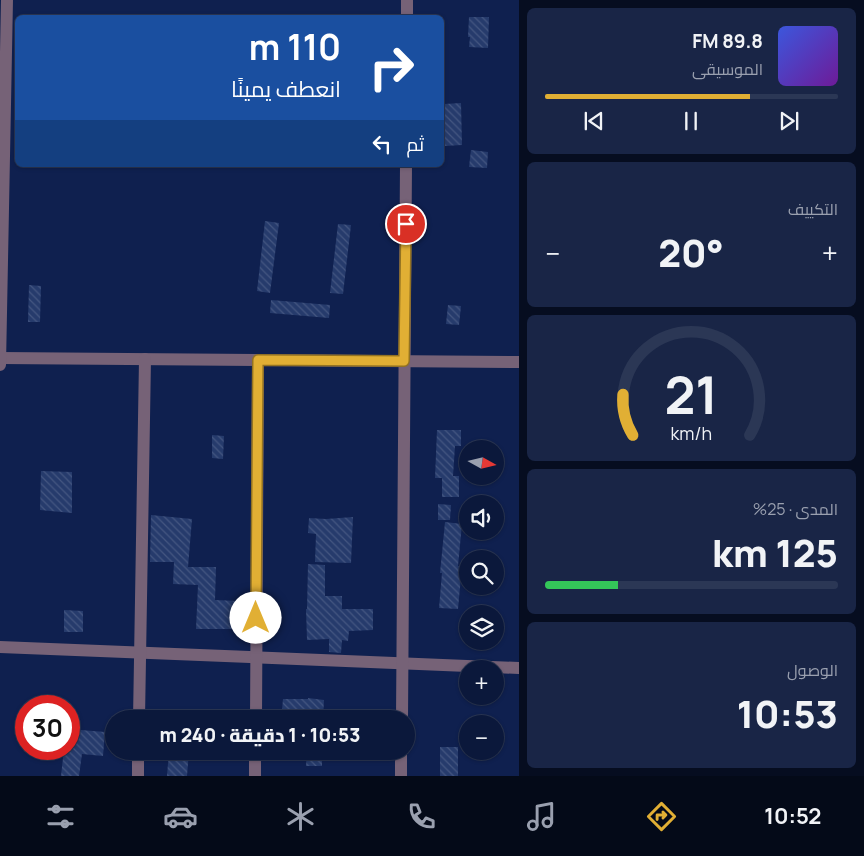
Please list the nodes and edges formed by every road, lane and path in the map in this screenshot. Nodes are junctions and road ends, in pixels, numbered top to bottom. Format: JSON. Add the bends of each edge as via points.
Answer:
{"nodes":[{"id":1,"x":7,"y":0,"type":"edge"},
{"id":2,"x":407,"y":0,"type":"edge"},
{"id":3,"x":407,"y":15,"type":"edge"},
{"id":4,"x":406,"y":167,"type":"edge"},
{"id":5,"x":0,"y":358,"type":"edge"},
{"id":6,"x":145,"y":359,"type":"junction"},
{"id":7,"x":258,"y":360,"type":"junction"},
{"id":8,"x":404,"y":361,"type":"junction"},
{"id":9,"x":519,"y":362,"type":"edge"},
{"id":10,"x":0,"y":365,"type":"edge"},
{"id":11,"x":0,"y":646,"type":"edge"},
{"id":12,"x":140,"y":652,"type":"junction"},
{"id":13,"x":256,"y":657,"type":"junction"},
{"id":14,"x":402,"y":664,"type":"junction"},
{"id":15,"x":519,"y":668,"type":"edge"},
{"id":16,"x":139,"y":710,"type":"edge"},
{"id":17,"x":256,"y":710,"type":"edge"},
{"id":18,"x":402,"y":710,"type":"edge"},
{"id":19,"x":138,"y":760,"type":"edge"},
{"id":20,"x":255,"y":760,"type":"edge"},
{"id":21,"x":402,"y":760,"type":"edge"},
{"id":22,"x":138,"y":776,"type":"edge"},
{"id":23,"x":255,"y":776,"type":"edge"},
{"id":24,"x":401,"y":776,"type":"edge"}],
"edges":[{"from":1,"to":5,"type":"street"},
{"from":2,"to":3,"type":"street"},
{"from":4,"to":8,"type":"street"},
{"from":5,"to":6,"type":"street"},
{"from":5,"to":10,"type":"street"},
{"from":6,"to":7,"type":"street"},
{"from":6,"to":12,"type":"street"},
{"from":7,"to":8,"type":"street"},
{"from":7,"to":13,"type":"street"},
{"from":8,"to":9,"type":"street"},
{"from":8,"to":14,"type":"street"},
{"from":11,"to":12,"type":"street"},
{"from":12,"to":13,"type":"street"},
{"from":12,"to":16,"type":"street"},
{"from":13,"to":14,"type":"street"},
{"from":13,"to":17,"type":"street"},
{"from":14,"to":15,"type":"street"},
{"from":14,"to":18,"type":"street"},
{"from":19,"to":22,"type":"street"},
{"from":20,"to":23,"type":"street"},
{"from":21,"to":24,"type":"street"}]}
